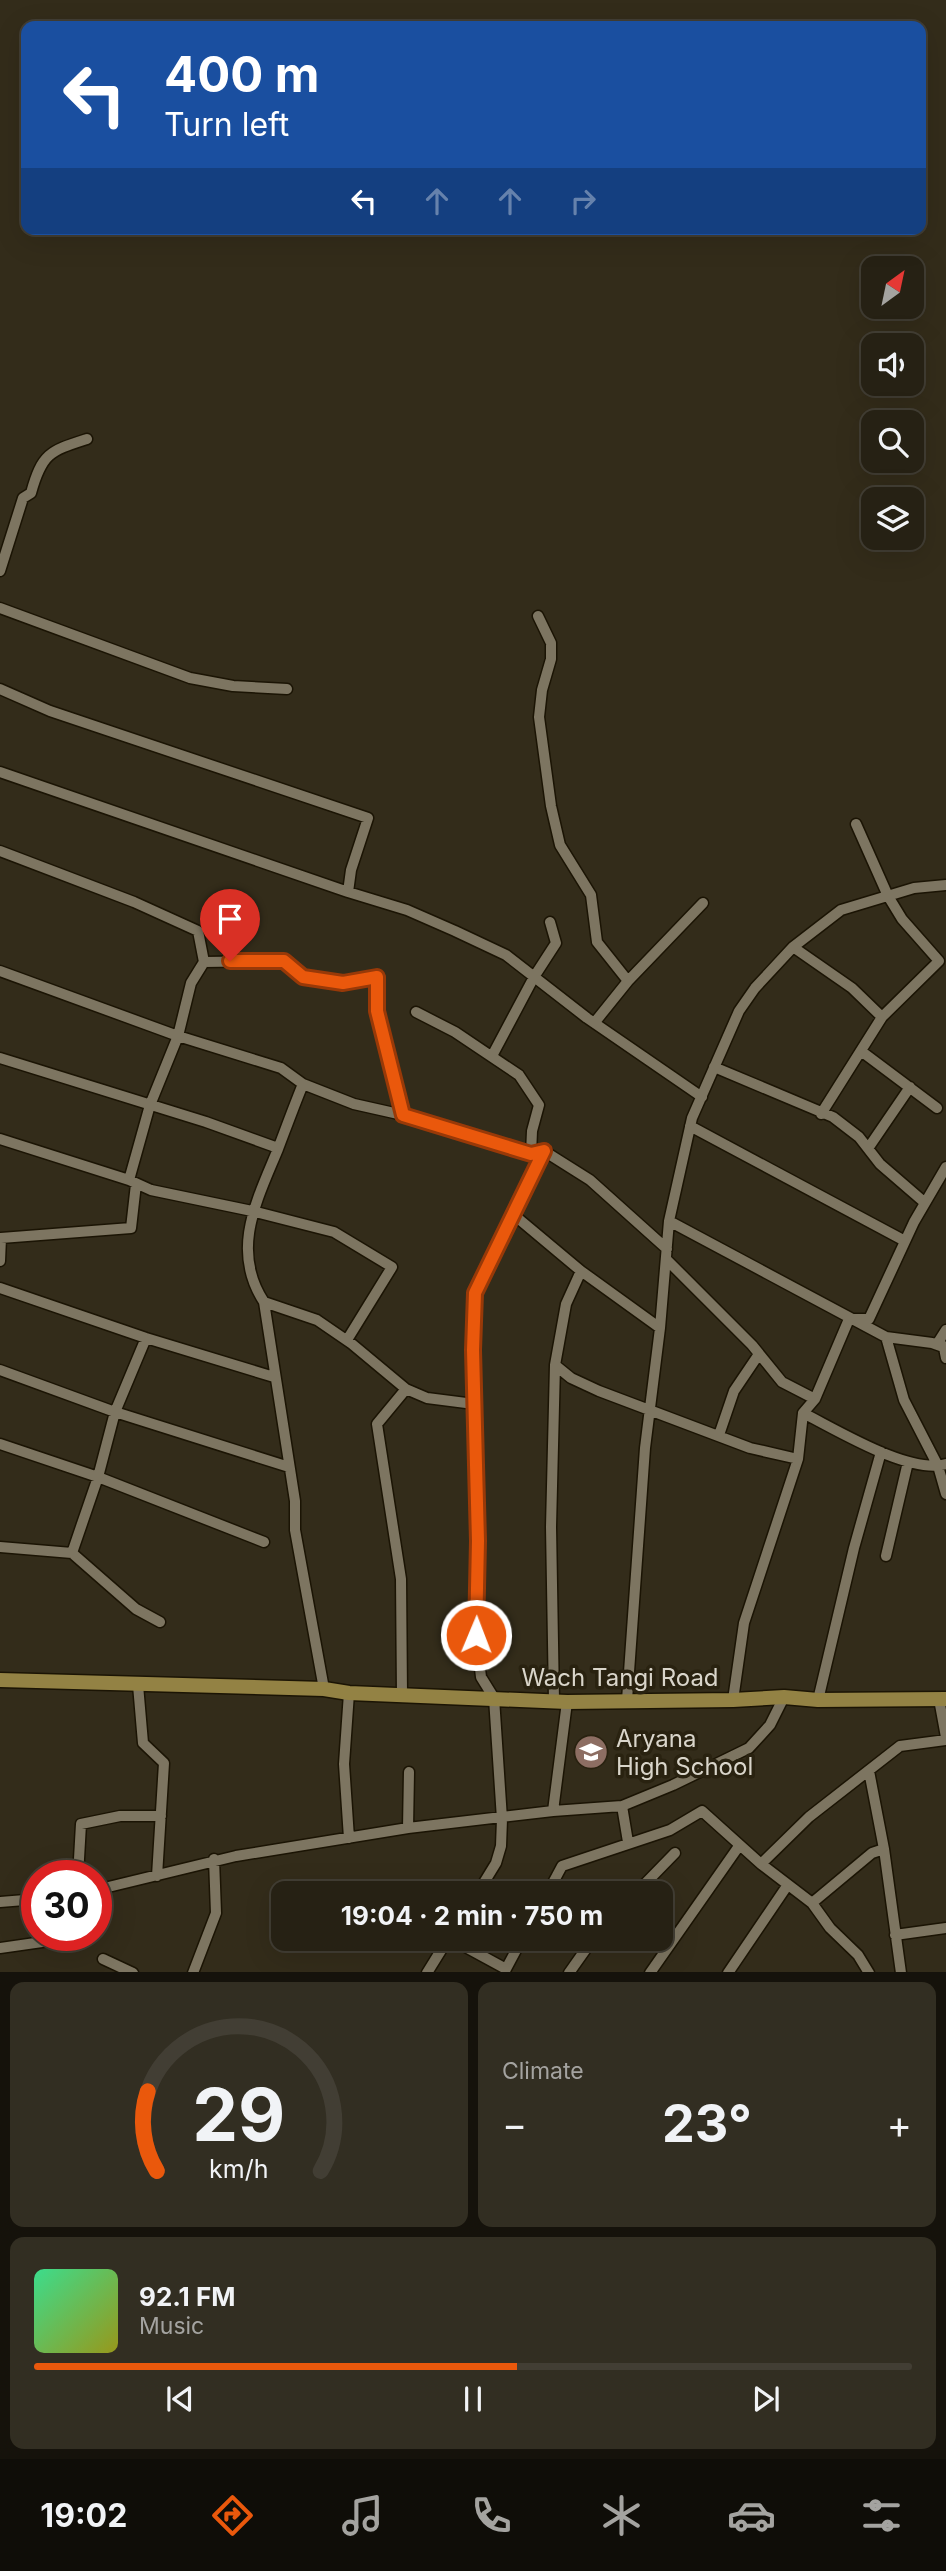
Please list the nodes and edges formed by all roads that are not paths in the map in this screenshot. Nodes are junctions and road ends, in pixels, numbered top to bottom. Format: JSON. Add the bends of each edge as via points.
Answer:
{"nodes":[{"id":1,"x":88,"y":439,"type":"dead end"},
{"id":2,"x":0,"y":571,"type":"edge"},
{"id":3,"x":0,"y":608,"type":"edge"},
{"id":4,"x":538,"y":616,"type":"dead end"},
{"id":5,"x":0,"y":689,"type":"edge"},
{"id":6,"x":287,"y":689,"type":"dead end"},
{"id":7,"x":0,"y":772,"type":"edge"},
{"id":8,"x":856,"y":824,"type":"dead end"},
{"id":9,"x":0,"y":852,"type":"edge"},
{"id":10,"x":946,"y":885,"type":"edge"},
{"id":11,"x":348,"y":892,"type":"junction"},
{"id":12,"x":888,"y":896,"type":"junction"},
{"id":13,"x":703,"y":903,"type":"dead end"},
{"id":14,"x":550,"y":922,"type":"dead end"},
{"id":15,"x":793,"y":947,"type":"junction"},
{"id":16,"x":204,"y":962,"type":"junction"},
{"id":17,"x":0,"y":971,"type":"edge"},
{"id":18,"x":534,"y":978,"type":"junction"},
{"id":19,"x":628,"y":981,"type":"junction"},
{"id":20,"x":416,"y":1012,"type":"dead end"},
{"id":21,"x":882,"y":1017,"type":"junction"},
{"id":22,"x":594,"y":1022,"type":"junction"},
{"id":23,"x":178,"y":1036,"type":"junction"},
{"id":24,"x":861,"y":1051,"type":"junction"},
{"id":25,"x":492,"y":1056,"type":"junction"},
{"id":26,"x":0,"y":1058,"type":"edge"},
{"id":27,"x":714,"y":1066,"type":"junction"},
{"id":28,"x":303,"y":1084,"type":"junction"},
{"id":29,"x":910,"y":1087,"type":"junction"},
{"id":30,"x":702,"y":1097,"type":"junction"},
{"id":31,"x":150,"y":1105,"type":"junction"},
{"id":32,"x":937,"y":1108,"type":"dead end"},
{"id":33,"x":821,"y":1114,"type":"junction"},
{"id":34,"x":403,"y":1115,"type":"junction"},
{"id":35,"x":690,"y":1126,"type":"junction"},
{"id":36,"x":0,"y":1139,"type":"edge"},
{"id":37,"x":869,"y":1147,"type":"junction"},
{"id":38,"x":278,"y":1148,"type":"junction"},
{"id":39,"x":544,"y":1151,"type":"junction"},
{"id":40,"x":531,"y":1154,"type":"junction"},
{"id":41,"x":946,"y":1167,"type":"edge"},
{"id":42,"x":132,"y":1182,"type":"junction"},
{"id":43,"x":925,"y":1202,"type":"junction"},
{"id":44,"x":252,"y":1210,"type":"junction"},
{"id":45,"x":514,"y":1215,"type":"junction"},
{"id":46,"x":669,"y":1221,"type":"junction"},
{"id":47,"x":905,"y":1241,"type":"junction"},
{"id":48,"x":667,"y":1254,"type":"junction"},
{"id":49,"x":0,"y":1261,"type":"edge"},
{"id":50,"x":581,"y":1271,"type":"junction"},
{"id":51,"x":0,"y":1288,"type":"edge"},
{"id":52,"x":264,"y":1302,"type":"junction"},
{"id":53,"x":849,"y":1319,"type":"junction"},
{"id":54,"x":660,"y":1328,"type":"junction"},
{"id":55,"x":946,"y":1329,"type":"edge"},
{"id":56,"x":886,"y":1337,"type":"junction"},
{"id":57,"x":146,"y":1338,"type":"junction"},
{"id":58,"x":346,"y":1340,"type":"junction"},
{"id":59,"x":945,"y":1351,"type":"edge"},
{"id":60,"x":759,"y":1354,"type":"junction"},
{"id":61,"x":555,"y":1365,"type":"junction"},
{"id":62,"x":0,"y":1370,"type":"edge"},
{"id":63,"x":274,"y":1377,"type":"junction"},
{"id":64,"x":406,"y":1389,"type":"junction"},
{"id":65,"x":815,"y":1399,"type":"junction"},
{"id":66,"x":474,"y":1404,"type":"junction"},
{"id":67,"x":649,"y":1409,"type":"junction"},
{"id":68,"x":115,"y":1412,"type":"junction"},
{"id":69,"x":803,"y":1413,"type":"junction"},
{"id":70,"x":719,"y":1435,"type":"junction"},
{"id":71,"x":0,"y":1444,"type":"edge"},
{"id":72,"x":881,"y":1452,"type":"junction"},
{"id":73,"x":798,"y":1459,"type":"junction"},
{"id":74,"x":908,"y":1462,"type":"junction"},
{"id":75,"x":942,"y":1465,"type":"edge"},
{"id":76,"x":289,"y":1467,"type":"junction"},
{"id":77,"x":97,"y":1477,"type":"junction"},
{"id":78,"x":946,"y":1494,"type":"edge"},
{"id":79,"x":264,"y":1542,"type":"dead end"},
{"id":80,"x":0,"y":1547,"type":"edge"},
{"id":81,"x":72,"y":1553,"type":"junction"},
{"id":82,"x":886,"y":1556,"type":"dead end"},
{"id":83,"x":160,"y":1622,"type":"dead end"},
{"id":84,"x":0,"y":1681,"type":"edge"},
{"id":85,"x":138,"y":1685,"type":"junction"},
{"id":86,"x":324,"y":1689,"type":"junction"},
{"id":87,"x":349,"y":1693,"type":"junction"},
{"id":88,"x":402,"y":1695,"type":"junction"},
{"id":89,"x":784,"y":1697,"type":"junction"},
{"id":90,"x":494,"y":1699,"type":"junction"},
{"id":91,"x":942,"y":1699,"type":"edge"},
{"id":92,"x":627,"y":1700,"type":"junction"},
{"id":93,"x":733,"y":1700,"type":"junction"},
{"id":94,"x":818,"y":1700,"type":"junction"},
{"id":95,"x":561,"y":1701,"type":"junction"},
{"id":96,"x":946,"y":1739,"type":"edge"},
{"id":97,"x":869,"y":1771,"type":"junction"},
{"id":98,"x":409,"y":1772,"type":"dead end"},
{"id":99,"x":622,"y":1806,"type":"junction"},
{"id":100,"x":553,"y":1811,"type":"junction"},
{"id":101,"x":161,"y":1816,"type":"junction"},
{"id":102,"x":502,"y":1819,"type":"junction"},
{"id":103,"x":408,"y":1828,"type":"junction"},
{"id":104,"x":349,"y":1838,"type":"junction"},
{"id":105,"x":628,"y":1842,"type":"junction"},
{"id":106,"x":739,"y":1846,"type":"junction"},
{"id":107,"x":884,"y":1849,"type":"junction"},
{"id":108,"x":676,"y":1853,"type":"dead end"},
{"id":109,"x":214,"y":1859,"type":"junction"},
{"id":110,"x":79,"y":1860,"type":"edge"},
{"id":111,"x":761,"y":1864,"type":"junction"},
{"id":112,"x":157,"y":1876,"type":"junction"},
{"id":113,"x":485,"y":1881,"type":"edge"},
{"id":114,"x":554,"y":1881,"type":"edge"},
{"id":115,"x":648,"y":1881,"type":"edge"},
{"id":116,"x":112,"y":1886,"type":"edge"},
{"id":117,"x":787,"y":1886,"type":"junction"},
{"id":118,"x":21,"y":1900,"type":"edge"},
{"id":119,"x":0,"y":1902,"type":"edge"},
{"id":120,"x":812,"y":1903,"type":"junction"},
{"id":121,"x":946,"y":1928,"type":"edge"},
{"id":122,"x":895,"y":1935,"type":"junction"},
{"id":123,"x":21,"y":1945,"type":"edge"},
{"id":124,"x":0,"y":1948,"type":"edge"},
{"id":125,"x":441,"y":1951,"type":"edge"},
{"id":126,"x":472,"y":1951,"type":"edge"},
{"id":127,"x":516,"y":1951,"type":"edge"},
{"id":128,"x":584,"y":1951,"type":"edge"},
{"id":129,"x":103,"y":1959,"type":"dead end"},
{"id":130,"x":133,"y":1972,"type":"edge"},
{"id":131,"x":193,"y":1972,"type":"edge"},
{"id":132,"x":427,"y":1972,"type":"edge"},
{"id":133,"x":569,"y":1972,"type":"edge"},
{"id":134,"x":650,"y":1972,"type":"edge"},
{"id":135,"x":728,"y":1972,"type":"edge"},
{"id":136,"x":869,"y":1972,"type":"edge"},
{"id":137,"x":901,"y":1972,"type":"edge"}],
"edges":[{"from":1,"to":2,"type":"street","via":[[54,450],[37,471],[32,493],[23,498]]},
{"from":3,"to":6,"type":"street","via":[[190,678]]},
{"from":4,"to":19,"type":"street","via":[[551,643],[539,717],[560,845],[591,895],[597,942]]},
{"from":5,"to":11,"type":"street","via":[[50,711],[368,818]]},
{"from":7,"to":11,"type":"street"},
{"from":8,"to":12,"type":"street"},
{"from":9,"to":16,"type":"street","via":[[198,931]]},
{"from":10,"to":12,"type":"street"},
{"from":11,"to":18,"type":"street","via":[[455,930],[506,955]]},
{"from":12,"to":15,"type":"street","via":[[841,910]]},
{"from":12,"to":21,"type":"street","via":[[939,961]]},
{"from":13,"to":19,"type":"street"},
{"from":14,"to":18,"type":"street","via":[[556,943]]},
{"from":15,"to":21,"type":"street","via":[[852,988]]},
{"from":15,"to":27,"type":"street","via":[[739,1011]]},
{"from":16,"to":23,"type":"street","via":[[191,984]]},
{"from":16,"to":34,"type":"street","via":[[284,961],[303,977],[343,983],[377,977],[377,1011]]},
{"from":17,"to":23,"type":"street"},
{"from":18,"to":22,"type":"street"},
{"from":18,"to":25,"type":"street"},
{"from":19,"to":22,"type":"street"},
{"from":20,"to":25,"type":"street"},
{"from":21,"to":24,"type":"street"},
{"from":22,"to":30,"type":"street"},
{"from":23,"to":28,"type":"street","via":[[281,1068]]},
{"from":23,"to":31,"type":"street"},
{"from":24,"to":29,"type":"street"},
{"from":24,"to":33,"type":"street"},
{"from":25,"to":40,"type":"street","via":[[519,1075],[539,1105]]},
{"from":26,"to":31,"type":"street"},
{"from":27,"to":30,"type":"street"},
{"from":27,"to":33,"type":"street"},
{"from":28,"to":34,"type":"street","via":[[354,1104]]},
{"from":28,"to":38,"type":"street"},
{"from":29,"to":32,"type":"street"},
{"from":29,"to":37,"type":"street"},
{"from":30,"to":35,"type":"street"},
{"from":31,"to":38,"type":"street"},
{"from":31,"to":42,"type":"street"},
{"from":33,"to":37,"type":"street","via":[[833,1117]]},
{"from":34,"to":40,"type":"street"},
{"from":35,"to":46,"type":"street"},
{"from":35,"to":47,"type":"street"},
{"from":36,"to":42,"type":"street"},
{"from":37,"to":43,"type":"street","via":[[880,1164]]},
{"from":38,"to":44,"type":"street"},
{"from":39,"to":40,"type":"street"},
{"from":39,"to":45,"type":"street"},
{"from":39,"to":48,"type":"street","via":[[590,1180]]},
{"from":41,"to":43,"type":"street"},
{"from":42,"to":44,"type":"street"},
{"from":42,"to":49,"type":"street","via":[[131,1228],[1,1238]]},
{"from":43,"to":47,"type":"street"},
{"from":44,"to":52,"type":"street","via":[[247,1255],[255,1289]]},
{"from":44,"to":58,"type":"street","via":[[334,1231],[392,1267]]},
{"from":45,"to":50,"type":"street"},
{"from":45,"to":66,"type":"street","via":[[475,1293]]},
{"from":46,"to":48,"type":"street"},
{"from":46,"to":53,"type":"street"},
{"from":47,"to":53,"type":"street","via":[[869,1320]]},
{"from":48,"to":54,"type":"street"},
{"from":48,"to":60,"type":"street"},
{"from":50,"to":54,"type":"street"},
{"from":50,"to":61,"type":"street","via":[[566,1304]]},
{"from":51,"to":57,"type":"street"},
{"from":52,"to":58,"type":"street","via":[[317,1320]]},
{"from":52,"to":63,"type":"street"},
{"from":53,"to":56,"type":"street"},
{"from":53,"to":65,"type":"street"},
{"from":54,"to":67,"type":"street"},
{"from":55,"to":59,"type":"street","via":[[939,1341]]},
{"from":56,"to":59,"type":"street","via":[[932,1343]]},
{"from":56,"to":75,"type":"street","via":[[904,1400]]},
{"from":57,"to":63,"type":"street"},
{"from":57,"to":68,"type":"street"},
{"from":58,"to":64,"type":"street"},
{"from":60,"to":65,"type":"street","via":[[782,1382]]},
{"from":60,"to":70,"type":"street","via":[[734,1391]]},
{"from":61,"to":67,"type":"street","via":[[571,1378]]},
{"from":61,"to":95,"type":"street","via":[[551,1527]]},
{"from":62,"to":68,"type":"street"},
{"from":63,"to":76,"type":"street"},
{"from":64,"to":66,"type":"street","via":[[427,1398]]},
{"from":64,"to":88,"type":"street","via":[[377,1424],[401,1579]]},
{"from":65,"to":69,"type":"street"},
{"from":66,"to":90,"type":"street","via":[[476,1635],[481,1677]]},
{"from":67,"to":70,"type":"street"},
{"from":67,"to":92,"type":"street"},
{"from":68,"to":76,"type":"street"},
{"from":68,"to":77,"type":"street"},
{"from":69,"to":72,"type":"street"},
{"from":69,"to":73,"type":"street"},
{"from":70,"to":73,"type":"street"},
{"from":71,"to":77,"type":"street"},
{"from":72,"to":74,"type":"street"},
{"from":72,"to":94,"type":"street"},
{"from":73,"to":93,"type":"street","via":[[744,1623]]},
{"from":74,"to":75,"type":"street"},
{"from":74,"to":82,"type":"street"},
{"from":75,"to":78,"type":"street"},
{"from":76,"to":86,"type":"street","via":[[295,1530]]},
{"from":77,"to":79,"type":"street"},
{"from":77,"to":81,"type":"street"},
{"from":80,"to":81,"type":"street"},
{"from":81,"to":83,"type":"street","via":[[136,1609]]},
{"from":84,"to":85,"type":"main road","name":"Wach Tangi Road"},
{"from":85,"to":86,"type":"main road","name":"Wach Tangi Road"},
{"from":85,"to":101,"type":"street","via":[[143,1743],[164,1763]]},
{"from":86,"to":87,"type":"main road","name":"Wach Tangi Road"},
{"from":87,"to":88,"type":"main road","name":"Wach Tangi Road"},
{"from":87,"to":104,"type":"street","via":[[344,1764]]},
{"from":88,"to":90,"type":"main road","name":"Wach Tangi Road"},
{"from":89,"to":93,"type":"main road","name":"Wach Tangi Road"},
{"from":89,"to":94,"type":"main road","name":"Wach Tangi Road"},
{"from":89,"to":99,"type":"street","via":[[770,1725],[749,1748]]},
{"from":90,"to":95,"type":"main road","name":"Wach Tangi Road"},
{"from":90,"to":102,"type":"street"},
{"from":91,"to":94,"type":"main road","name":"Wach Tangi Road"},
{"from":91,"to":96,"type":"street"},
{"from":92,"to":93,"type":"main road","name":"Wach Tangi Road"},
{"from":92,"to":95,"type":"main road","name":"Wach Tangi Road"},
{"from":95,"to":100,"type":"street"},
{"from":96,"to":97,"type":"street","via":[[900,1746]]},
{"from":97,"to":107,"type":"street"},
{"from":97,"to":111,"type":"street","via":[[809,1817]]},
{"from":98,"to":103,"type":"street"},
{"from":99,"to":100,"type":"street"},
{"from":99,"to":105,"type":"street"},
{"from":100,"to":102,"type":"street"},
{"from":101,"to":110,"type":"street","via":[[120,1816],[81,1824]]},
{"from":101,"to":112,"type":"street"},
{"from":102,"to":103,"type":"street"},
{"from":102,"to":113,"type":"street","via":[[501,1846]]},
{"from":103,"to":104,"type":"street"},
{"from":104,"to":109,"type":"street"},
{"from":105,"to":106,"type":"street","via":[[670,1830],[702,1811]]},
{"from":105,"to":114,"type":"street","via":[[562,1866]]},
{"from":106,"to":111,"type":"street"},
{"from":106,"to":134,"type":"street"},
{"from":107,"to":120,"type":"street","via":[[872,1853]]},
{"from":107,"to":122,"type":"street"},
{"from":108,"to":115,"type":"street"},
{"from":109,"to":112,"type":"street"},
{"from":109,"to":131,"type":"street","via":[[216,1913]]},
{"from":111,"to":117,"type":"street"},
{"from":112,"to":116,"type":"street"},
{"from":117,"to":120,"type":"street"},
{"from":117,"to":135,"type":"street"},
{"from":118,"to":119,"type":"street"},
{"from":120,"to":136,"type":"street"},
{"from":121,"to":122,"type":"street"},
{"from":122,"to":137,"type":"street"},
{"from":123,"to":124,"type":"street"},
{"from":125,"to":132,"type":"street"},
{"from":126,"to":127,"type":"street","via":[[506,1969]]},
{"from":128,"to":133,"type":"street"},
{"from":129,"to":130,"type":"street"}]}
